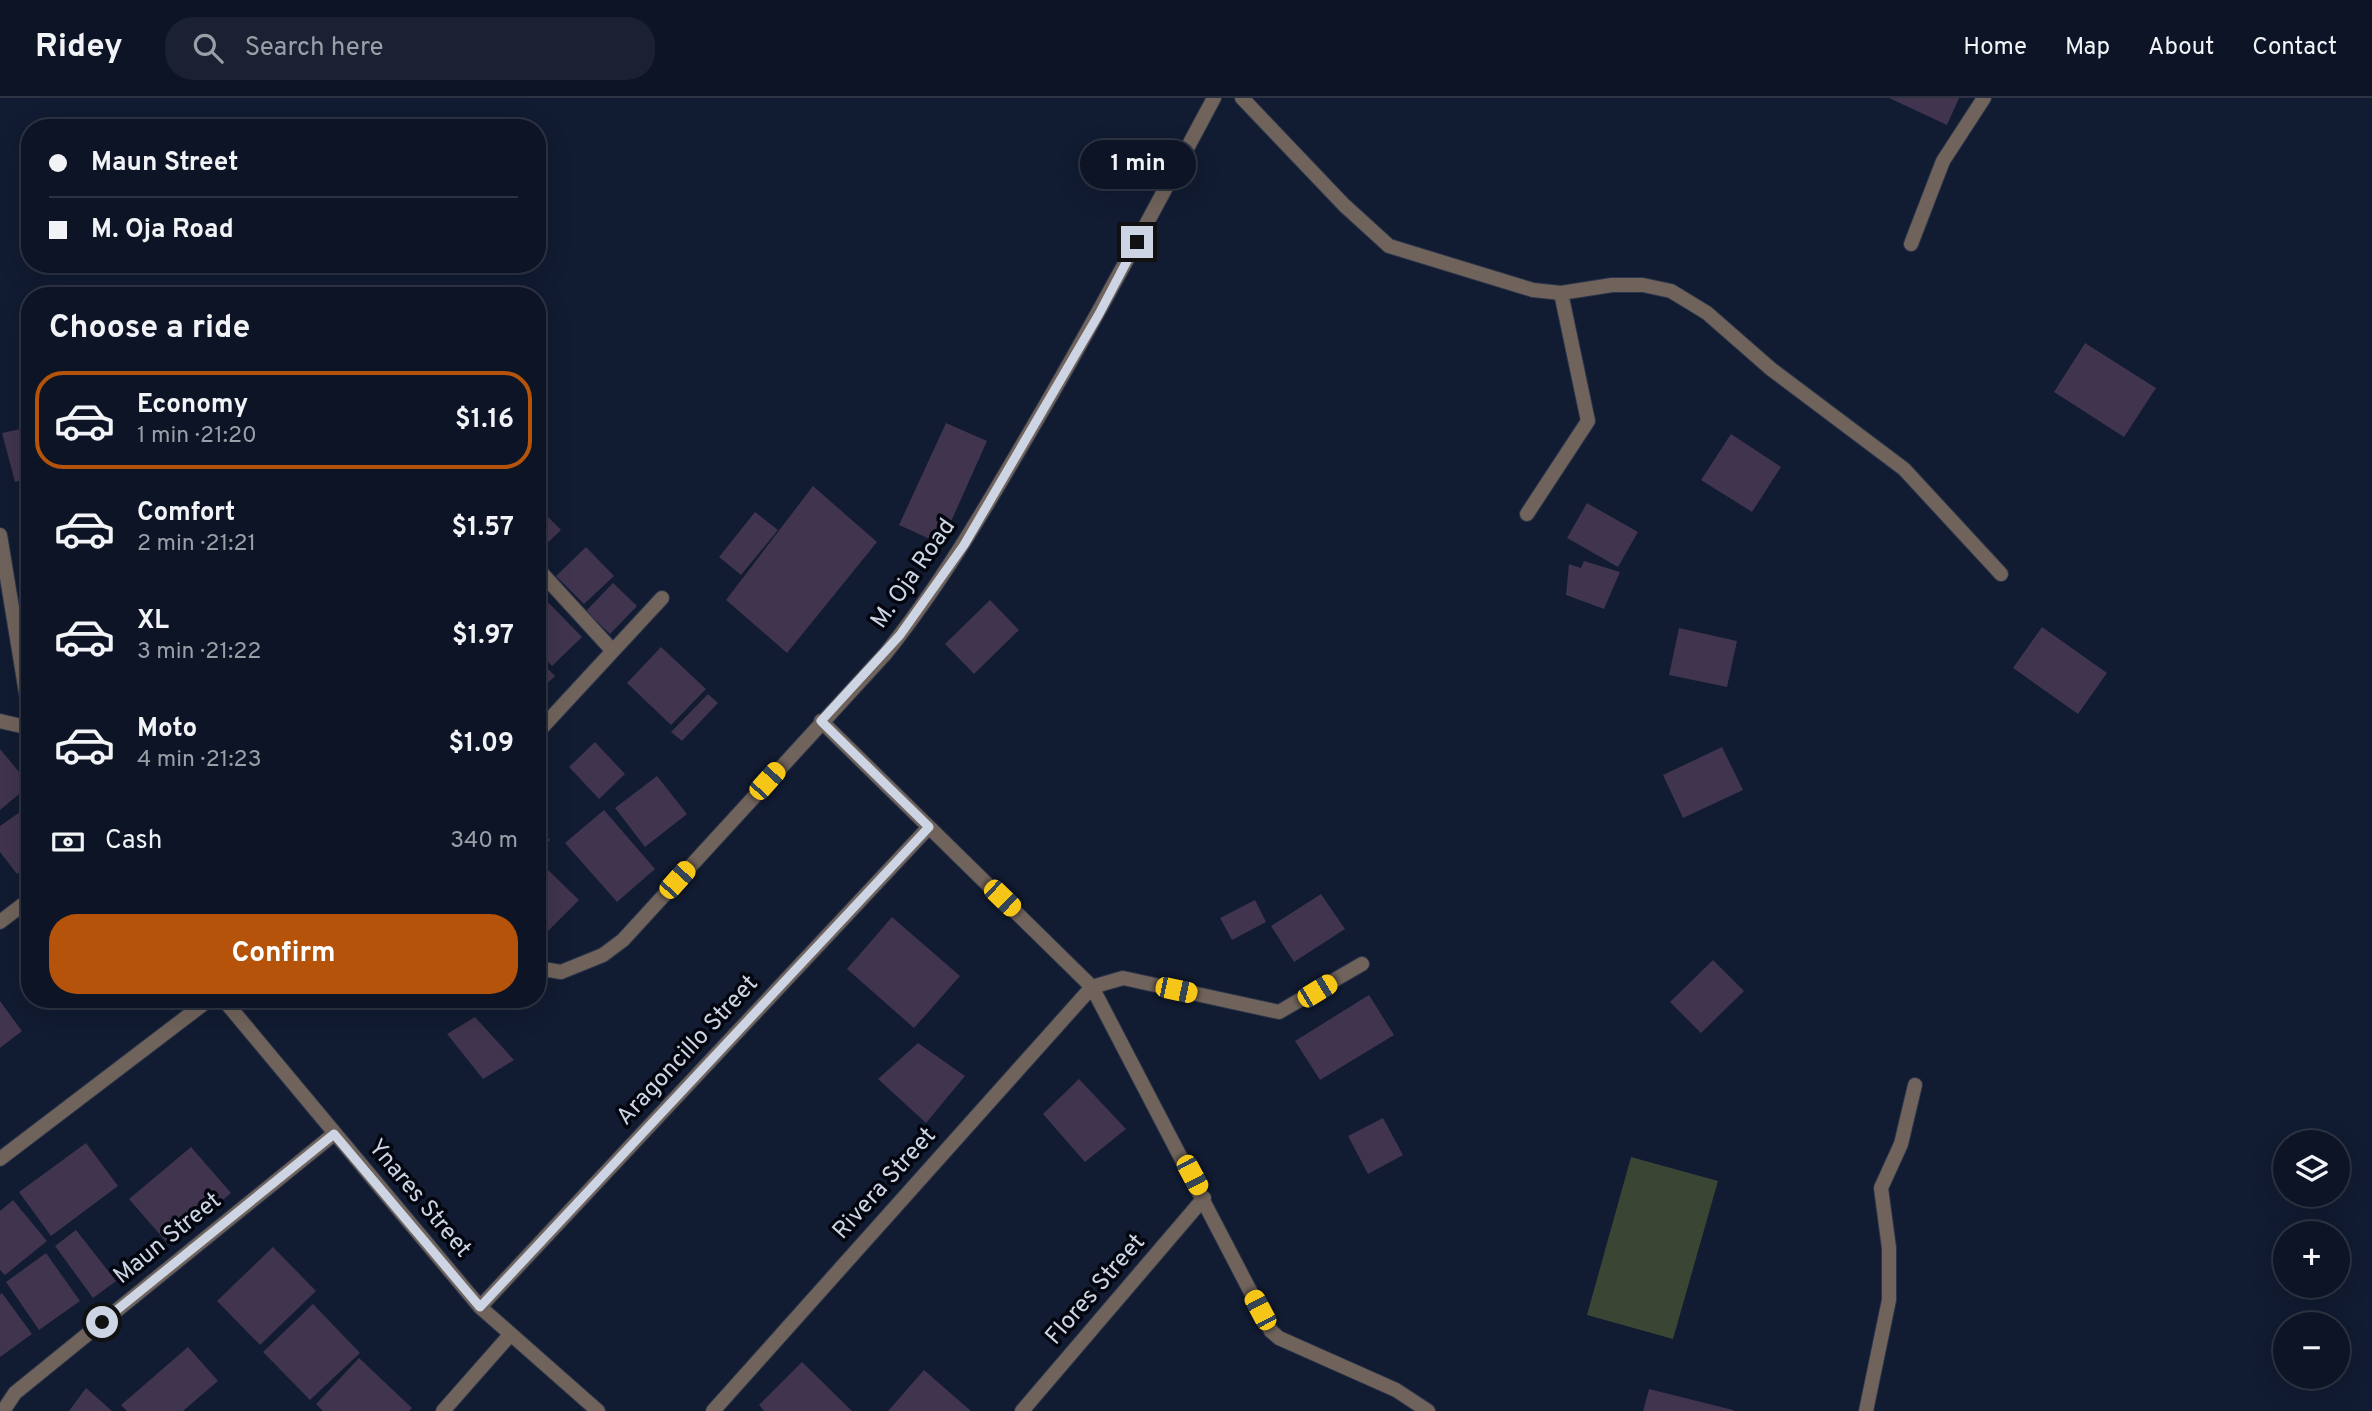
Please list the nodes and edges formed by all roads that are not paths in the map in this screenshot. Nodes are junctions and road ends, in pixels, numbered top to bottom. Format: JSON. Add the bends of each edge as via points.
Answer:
{"nodes":[{"id":1,"x":1214,"y":98,"type":"edge"},
{"id":2,"x":1242,"y":98,"type":"edge"},
{"id":3,"x":1984,"y":98,"type":"edge"},
{"id":4,"x":1911,"y":244,"type":"dead end"},
{"id":5,"x":1560,"y":293,"type":"junction"},
{"id":6,"x":1527,"y":514,"type":"dead end"},
{"id":7,"x":0,"y":535,"type":"edge"},
{"id":8,"x":2001,"y":574,"type":"dead end"},
{"id":9,"x":546,"y":578,"type":"edge"},
{"id":10,"x":662,"y":598,"type":"dead end"},
{"id":11,"x":612,"y":650,"type":"junction"},
{"id":12,"x":21,"y":662,"type":"edge"},
{"id":13,"x":0,"y":721,"type":"edge"},
{"id":14,"x":821,"y":721,"type":"junction"},
{"id":15,"x":546,"y":722,"type":"edge"},
{"id":16,"x":21,"y":727,"type":"edge"},
{"id":17,"x":929,"y":827,"type":"junction"},
{"id":18,"x":21,"y":906,"type":"edge"},
{"id":19,"x":0,"y":922,"type":"edge"},
{"id":20,"x":1362,"y":964,"type":"dead end"},
{"id":21,"x":546,"y":970,"type":"edge"},
{"id":22,"x":1092,"y":987,"type":"junction"},
{"id":23,"x":198,"y":1008,"type":"edge"},
{"id":24,"x":230,"y":1008,"type":"edge"},
{"id":25,"x":1915,"y":1085,"type":"dead end"},
{"id":26,"x":334,"y":1134,"type":"junction"},
{"id":27,"x":0,"y":1159,"type":"edge"},
{"id":28,"x":1204,"y":1198,"type":"junction"},
{"id":29,"x":480,"y":1307,"type":"junction"},
{"id":30,"x":510,"y":1335,"type":"junction"},
{"id":31,"x":3,"y":1411,"type":"edge"},
{"id":32,"x":443,"y":1411,"type":"edge"},
{"id":33,"x":598,"y":1411,"type":"edge"},
{"id":34,"x":712,"y":1411,"type":"edge"},
{"id":35,"x":1022,"y":1411,"type":"edge"},
{"id":36,"x":1428,"y":1411,"type":"edge"},
{"id":37,"x":1866,"y":1411,"type":"edge"}],
"edges":[{"from":1,"to":14,"type":"street","name":"M. Oja Road","via":[[1099,314],[964,545],[900,635]]},
{"from":2,"to":5,"type":"street","via":[[1389,246],[1532,290]]},
{"from":3,"to":4,"type":"street","via":[[1943,161]]},
{"from":5,"to":6,"type":"street","via":[[1588,421]]},
{"from":5,"to":8,"type":"street","via":[[1643,285],[1671,291],[1707,313],[1771,369],[1904,469]]},
{"from":7,"to":12,"type":"street"},
{"from":9,"to":11,"type":"street"},
{"from":10,"to":11,"type":"street"},
{"from":11,"to":15,"type":"street"},
{"from":13,"to":16,"type":"street"},
{"from":14,"to":17,"type":"street"},
{"from":14,"to":21,"type":"street","name":"M. Oja Road","via":[[623,940],[603,955],[561,972]]},
{"from":17,"to":22,"type":"street"},
{"from":17,"to":29,"type":"street","name":"Aragoncillo Street"},
{"from":18,"to":19,"type":"street"},
{"from":20,"to":22,"type":"street","via":[[1279,1012],[1123,978]]},
{"from":22,"to":28,"type":"street"},
{"from":22,"to":34,"type":"street","name":"Rivera Street"},
{"from":23,"to":27,"type":"street"},
{"from":24,"to":26,"type":"street","name":"Ynares Street"},
{"from":25,"to":37,"type":"street","via":[[1900,1144],[1881,1188],[1889,1248],[1889,1300]]},
{"from":26,"to":29,"type":"street","name":"Ynares Street"},
{"from":26,"to":31,"type":"street","name":"Maun Street","via":[[15,1393]]},
{"from":28,"to":35,"type":"street","name":"Flores Street"},
{"from":28,"to":36,"type":"street","via":[[1271,1331],[1396,1390]]},
{"from":29,"to":30,"type":"street","name":"Ynares Street"},
{"from":30,"to":32,"type":"street"},
{"from":30,"to":33,"type":"street","name":"Ynares Street"}]}
